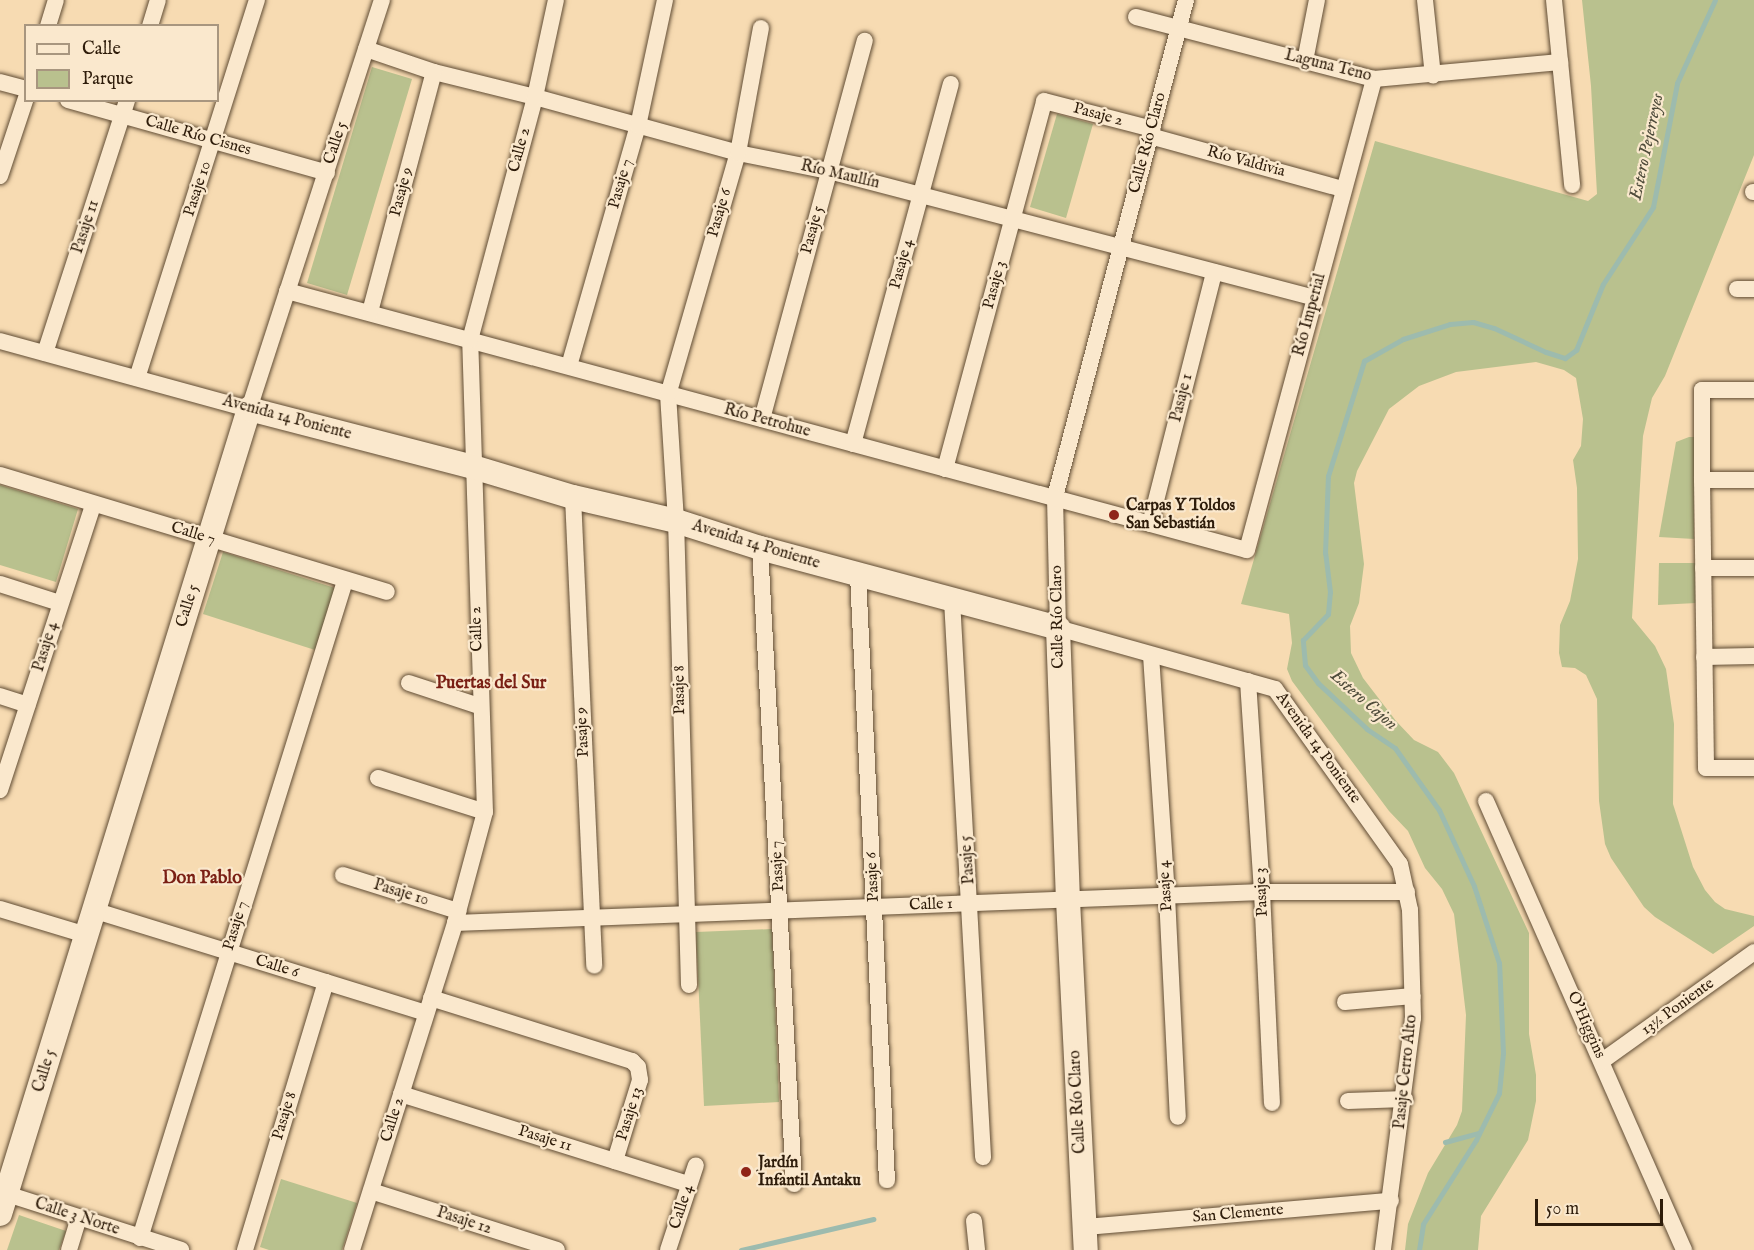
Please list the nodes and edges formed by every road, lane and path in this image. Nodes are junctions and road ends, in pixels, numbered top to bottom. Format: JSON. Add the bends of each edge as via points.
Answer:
{"nodes":[{"id":1,"x":56,"y":0,"type":"edge"},
{"id":2,"x":158,"y":0,"type":"edge"},
{"id":3,"x":257,"y":0,"type":"edge"},
{"id":4,"x":382,"y":0,"type":"edge"},
{"id":5,"x":556,"y":0,"type":"edge"},
{"id":6,"x":665,"y":0,"type":"edge"},
{"id":7,"x":1186,"y":0,"type":"edge"},
{"id":8,"x":1317,"y":0,"type":"edge"},
{"id":9,"x":1425,"y":0,"type":"edge"},
{"id":10,"x":1554,"y":0,"type":"edge"},
{"id":11,"x":1136,"y":17,"type":"dead end"},
{"id":12,"x":49,"y":24,"type":"edge"},
{"id":13,"x":151,"y":24,"type":"edge"},
{"id":14,"x":761,"y":28,"type":"dead end"},
{"id":15,"x":1180,"y":28,"type":"junction"},
{"id":16,"x":865,"y":41,"type":"dead end"},
{"id":17,"x":366,"y":49,"type":"junction"},
{"id":18,"x":1305,"y":61,"type":"junction"},
{"id":19,"x":1560,"y":62,"type":"junction"},
{"id":20,"x":434,"y":72,"type":"junction"},
{"id":21,"x":1433,"y":76,"type":"junction"},
{"id":22,"x":1374,"y":79,"type":"junction"},
{"id":23,"x":0,"y":81,"type":"edge"},
{"id":24,"x":951,"y":84,"type":"dead end"},
{"id":25,"x":24,"y":88,"type":"edge"},
{"id":26,"x":535,"y":97,"type":"junction"},
{"id":27,"x":1044,"y":101,"type":"joint"},
{"id":28,"x":25,"y":102,"type":"edge"},
{"id":29,"x":82,"y":102,"type":"edge"},
{"id":30,"x":124,"y":108,"type":"edge"},
{"id":31,"x":638,"y":126,"type":"junction"},
{"id":32,"x":1151,"y":133,"type":"junction"},
{"id":33,"x":213,"y":141,"type":"junction"},
{"id":34,"x":738,"y":153,"type":"junction"},
{"id":35,"x":829,"y":171,"type":"junction"},
{"id":36,"x":327,"y":172,"type":"junction"},
{"id":37,"x":0,"y":176,"type":"edge"},
{"id":38,"x":1572,"y":185,"type":"dead end"},
{"id":39,"x":1343,"y":189,"type":"junction"},
{"id":40,"x":921,"y":195,"type":"junction"},
{"id":41,"x":1013,"y":219,"type":"junction"},
{"id":42,"x":1119,"y":247,"type":"junction"},
{"id":43,"x":1214,"y":272,"type":"junction"},
{"id":44,"x":1737,"y":289,"type":"dead end"},
{"id":45,"x":1754,"y":289,"type":"edge"},
{"id":46,"x":287,"y":291,"type":"junction"},
{"id":47,"x":1315,"y":298,"type":"junction"},
{"id":48,"x":370,"y":312,"type":"junction"},
{"id":49,"x":470,"y":340,"type":"junction"},
{"id":50,"x":0,"y":341,"type":"edge"},
{"id":51,"x":45,"y":353,"type":"junction"},
{"id":52,"x":569,"y":366,"type":"junction"},
{"id":53,"x":136,"y":378,"type":"junction"},
{"id":54,"x":1754,"y":390,"type":"edge"},
{"id":55,"x":668,"y":396,"type":"junction"},
{"id":56,"x":249,"y":409,"type":"junction"},
{"id":57,"x":762,"y":419,"type":"junction"},
{"id":58,"x":854,"y":444,"type":"junction"},
{"id":59,"x":473,"y":468,"type":"junction"},
{"id":60,"x":945,"y":469,"type":"junction"},
{"id":61,"x":0,"y":475,"type":"edge"},
{"id":62,"x":1702,"y":480,"type":"junction"},
{"id":63,"x":1754,"y":480,"type":"edge"},
{"id":64,"x":573,"y":497,"type":"junction"},
{"id":65,"x":1055,"y":497,"type":"junction"},
{"id":66,"x":93,"y":505,"type":"junction"},
{"id":67,"x":676,"y":521,"type":"junction"},
{"id":68,"x":1150,"y":524,"type":"junction"},
{"id":69,"x":208,"y":539,"type":"junction"},
{"id":70,"x":760,"y":548,"type":"junction"},
{"id":71,"x":1247,"y":550,"type":"joint"},
{"id":72,"x":1703,"y":568,"type":"junction"},
{"id":73,"x":1754,"y":568,"type":"edge"},
{"id":74,"x":858,"y":575,"type":"junction"},
{"id":75,"x":345,"y":581,"type":"junction"},
{"id":76,"x":0,"y":584,"type":"edge"},
{"id":77,"x":387,"y":592,"type":"dead end"},
{"id":78,"x":952,"y":600,"type":"junction"},
{"id":79,"x":60,"y":603,"type":"junction"},
{"id":80,"x":1058,"y":628,"type":"junction"},
{"id":81,"x":1151,"y":655,"type":"junction"},
{"id":82,"x":1754,"y":656,"type":"edge"},
{"id":83,"x":1704,"y":657,"type":"junction"},
{"id":84,"x":1248,"y":681,"type":"junction"},
{"id":85,"x":409,"y":683,"type":"dead end"},
{"id":86,"x":0,"y":696,"type":"edge"},
{"id":87,"x":28,"y":705,"type":"junction"},
{"id":88,"x":479,"y":706,"type":"junction"},
{"id":89,"x":1754,"y":768,"type":"edge"},
{"id":90,"x":378,"y":778,"type":"dead end"},
{"id":91,"x":0,"y":790,"type":"edge"},
{"id":92,"x":1486,"y":801,"type":"dead end"},
{"id":93,"x":484,"y":812,"type":"junction"},
{"id":94,"x":343,"y":875,"type":"dead end"},
{"id":95,"x":1262,"y":892,"type":"junction"},
{"id":96,"x":1407,"y":892,"type":"junction"},
{"id":97,"x":1167,"y":896,"type":"junction"},
{"id":98,"x":1068,"y":900,"type":"junction"},
{"id":99,"x":970,"y":903,"type":"junction"},
{"id":100,"x":874,"y":907,"type":"junction"},
{"id":101,"x":0,"y":909,"type":"edge"},
{"id":102,"x":93,"y":910,"type":"junction"},
{"id":103,"x":781,"y":911,"type":"junction"},
{"id":104,"x":685,"y":915,"type":"junction"},
{"id":105,"x":456,"y":917,"type":"junction"},
{"id":106,"x":592,"y":918,"type":"junction"},
{"id":107,"x":86,"y":935,"type":"junction"},
{"id":108,"x":228,"y":952,"type":"junction"},
{"id":109,"x":1754,"y":952,"type":"edge"},
{"id":110,"x":594,"y":966,"type":"dead end"},
{"id":111,"x":326,"y":982,"type":"junction"},
{"id":112,"x":689,"y":985,"type":"dead end"},
{"id":113,"x":1413,"y":996,"type":"junction"},
{"id":114,"x":1345,"y":1002,"type":"dead end"},
{"id":115,"x":429,"y":1005,"type":"junction"},
{"id":116,"x":1602,"y":1061,"type":"junction"},
{"id":117,"x":638,"y":1067,"type":"joint"},
{"id":118,"x":401,"y":1094,"type":"junction"},
{"id":119,"x":1405,"y":1099,"type":"junction"},
{"id":120,"x":1348,"y":1101,"type":"dead end"},
{"id":121,"x":1272,"y":1103,"type":"dead end"},
{"id":122,"x":1178,"y":1117,"type":"dead end"},
{"id":123,"x":9,"y":1157,"type":"edge"},
{"id":124,"x":983,"y":1157,"type":"dead end"},
{"id":125,"x":615,"y":1161,"type":"junction"},
{"id":126,"x":696,"y":1165,"type":"dead end"},
{"id":127,"x":887,"y":1180,"type":"dead end"},
{"id":128,"x":689,"y":1184,"type":"junction"},
{"id":129,"x":794,"y":1184,"type":"dead end"},
{"id":130,"x":371,"y":1191,"type":"junction"},
{"id":131,"x":1391,"y":1201,"type":"junction"},
{"id":132,"x":3,"y":1202,"type":"edge"},
{"id":133,"x":79,"y":1218,"type":"junction"},
{"id":134,"x":974,"y":1221,"type":"dead end"},
{"id":135,"x":140,"y":1238,"type":"junction"},
{"id":136,"x":1085,"y":1239,"type":"edge"},
{"id":137,"x":69,"y":1250,"type":"edge"},
{"id":138,"x":181,"y":1250,"type":"edge"},
{"id":139,"x":244,"y":1250,"type":"edge"},
{"id":140,"x":352,"y":1250,"type":"edge"},
{"id":141,"x":556,"y":1250,"type":"edge"},
{"id":142,"x":668,"y":1250,"type":"edge"},
{"id":143,"x":976,"y":1250,"type":"edge"},
{"id":144,"x":1383,"y":1250,"type":"edge"},
{"id":145,"x":1684,"y":1250,"type":"edge"}],
"edges":[{"from":1,"to":12,"type":"street"},
{"from":2,"to":13,"type":"street"},
{"from":3,"to":33,"type":"street","name":"Pasaje 10"},
{"from":4,"to":17,"type":"street","name":"Calle 5"},
{"from":5,"to":26,"type":"street","name":"Calle 2"},
{"from":6,"to":31,"type":"street","name":"Pasaje 7"},
{"from":7,"to":15,"type":"street","name":"Calle Río Claro"},
{"from":8,"to":18,"type":"street"},
{"from":9,"to":21,"type":"street"},
{"from":10,"to":19,"type":"street"},
{"from":11,"to":15,"type":"street","name":"Laguna Teno"},
{"from":14,"to":34,"type":"street","name":"Pasaje 6"},
{"from":15,"to":18,"type":"street","name":"Laguna Teno"},
{"from":15,"to":32,"type":"street","name":"Calle Río Claro"},
{"from":16,"to":35,"type":"street","name":"Pasaje 5"},
{"from":17,"to":20,"type":"street","name":"Río Maullín"},
{"from":17,"to":36,"type":"street","name":"Calle 5"},
{"from":18,"to":22,"type":"street","name":"Laguna Teno"},
{"from":19,"to":21,"type":"street","name":"Laguna Teno"},
{"from":19,"to":38,"type":"street"},
{"from":20,"to":26,"type":"street","name":"Río Maullín"},
{"from":20,"to":48,"type":"street","name":"Pasaje 9"},
{"from":21,"to":22,"type":"street","name":"Laguna Teno"},
{"from":22,"to":39,"type":"street","name":"Río Imperial"},
{"from":23,"to":25,"type":"street"},
{"from":24,"to":40,"type":"street","name":"Pasaje 4"},
{"from":26,"to":31,"type":"street","name":"Río Maullín"},
{"from":26,"to":49,"type":"street","name":"Calle 2"},
{"from":27,"to":32,"type":"street","name":"Pasaje 2"},
{"from":27,"to":41,"type":"street","name":"Pasaje 3"},
{"from":28,"to":37,"type":"street"},
{"from":29,"to":30,"type":"street","name":"Calle Río Cisnes"},
{"from":30,"to":33,"type":"street","name":"Calle Río Cisnes"},
{"from":30,"to":51,"type":"street","name":"Pasaje 11"},
{"from":31,"to":34,"type":"street","name":"Río Maullín"},
{"from":31,"to":52,"type":"street","name":"Pasaje 7"},
{"from":32,"to":39,"type":"street","name":"Río Valdivia"},
{"from":32,"to":42,"type":"street","name":"Calle Río Claro"},
{"from":33,"to":36,"type":"street","name":"Calle Río Cisnes"},
{"from":33,"to":53,"type":"street","name":"Pasaje 10"},
{"from":34,"to":35,"type":"street","name":"Río Maullín"},
{"from":34,"to":55,"type":"street","name":"Pasaje 6"},
{"from":35,"to":40,"type":"street","name":"Río Maullín"},
{"from":35,"to":57,"type":"street","name":"Pasaje 5"},
{"from":36,"to":46,"type":"street","name":"Calle 5"},
{"from":39,"to":47,"type":"street","name":"Río Imperial"},
{"from":40,"to":41,"type":"street","name":"Río Maullín"},
{"from":40,"to":58,"type":"street","name":"Pasaje 4"},
{"from":41,"to":42,"type":"street","name":"Río Maullín"},
{"from":41,"to":60,"type":"street","name":"Pasaje 3"},
{"from":42,"to":43,"type":"street","name":"Río Maullín"},
{"from":42,"to":65,"type":"street","name":"Calle Río Claro"},
{"from":43,"to":47,"type":"street","name":"Río Maullín"},
{"from":43,"to":68,"type":"street","name":"Pasaje 1"},
{"from":44,"to":45,"type":"street"},
{"from":46,"to":48,"type":"street","name":"Río Petrohue"},
{"from":46,"to":56,"type":"street","name":"Calle 5"},
{"from":47,"to":71,"type":"street","name":"Río Imperial"},
{"from":48,"to":49,"type":"street","name":"Río Petrohue"},
{"from":49,"to":52,"type":"street","name":"Río Petrohue"},
{"from":49,"to":59,"type":"street","name":"Calle 2"},
{"from":50,"to":51,"type":"street","name":"Avenida 14 Poniente"},
{"from":51,"to":53,"type":"street","name":"Avenida 14 Poniente"},
{"from":52,"to":55,"type":"street","name":"Río Petrohue"},
{"from":53,"to":56,"type":"street","name":"Avenida 14 Poniente"},
{"from":54,"to":62,"type":"street","via":[[1702,390]]},
{"from":55,"to":57,"type":"street","name":"Río Petrohue"},
{"from":55,"to":67,"type":"street","name":"Pasaje 8"},
{"from":56,"to":59,"type":"street","name":"Avenida 14 Poniente"},
{"from":56,"to":69,"type":"street","name":"Calle 5"},
{"from":57,"to":58,"type":"street","name":"Río Petrohue"},
{"from":58,"to":60,"type":"street","name":"Río Petrohue"},
{"from":59,"to":64,"type":"street","name":"Avenida 14 Poniente"},
{"from":59,"to":88,"type":"street","name":"Calle 2"},
{"from":60,"to":65,"type":"street","name":"Río Petrohue"},
{"from":61,"to":66,"type":"street","name":"Calle 7"},
{"from":62,"to":63,"type":"street"},
{"from":62,"to":72,"type":"street"},
{"from":64,"to":67,"type":"street","name":"Avenida 14 Poniente"},
{"from":64,"to":106,"type":"street","name":"Pasaje 9"},
{"from":65,"to":68,"type":"street","name":"Río Petrohue"},
{"from":65,"to":80,"type":"street","name":"Calle Río Claro"},
{"from":66,"to":69,"type":"street","name":"Calle 7"},
{"from":66,"to":79,"type":"street","name":"Pasaje 4"},
{"from":67,"to":70,"type":"street","name":"Avenida 14 Poniente"},
{"from":67,"to":104,"type":"street","name":"Pasaje 8"},
{"from":68,"to":71,"type":"street","name":"Río Petrohue"},
{"from":69,"to":75,"type":"street","name":"Calle 7"},
{"from":69,"to":102,"type":"street","name":"Calle 5"},
{"from":70,"to":74,"type":"street","name":"Avenida 14 Poniente"},
{"from":70,"to":103,"type":"street","name":"Pasaje 7"},
{"from":72,"to":73,"type":"street"},
{"from":72,"to":83,"type":"street"},
{"from":74,"to":78,"type":"street","name":"Avenida 14 Poniente"},
{"from":74,"to":100,"type":"street","name":"Pasaje 6"},
{"from":75,"to":77,"type":"street","name":"Calle 7"},
{"from":75,"to":108,"type":"street","name":"Pasaje 7"},
{"from":76,"to":79,"type":"street"},
{"from":78,"to":80,"type":"street","name":"Avenida 14 Poniente"},
{"from":78,"to":99,"type":"street","name":"Pasaje 5"},
{"from":79,"to":87,"type":"street","name":"Pasaje 4"},
{"from":80,"to":81,"type":"street","name":"Avenida 14 Poniente"},
{"from":80,"to":98,"type":"street","name":"Calle Río Claro"},
{"from":81,"to":84,"type":"street","name":"Avenida 14 Poniente"},
{"from":81,"to":97,"type":"street","name":"Pasaje 4"},
{"from":82,"to":83,"type":"street"},
{"from":83,"to":89,"type":"street","via":[[1706,768]]},
{"from":84,"to":95,"type":"street","name":"Pasaje 3"},
{"from":84,"to":96,"type":"street","name":"Avenida 14 Poniente","via":[[1275,689],[1392,850]]},
{"from":85,"to":88,"type":"street"},
{"from":86,"to":87,"type":"street"},
{"from":87,"to":91,"type":"street","name":"Pasaje 4"},
{"from":88,"to":93,"type":"street","name":"Calle 2"},
{"from":90,"to":93,"type":"street"},
{"from":92,"to":116,"type":"street","name":"O'Higgins"},
{"from":93,"to":105,"type":"street","name":"Calle 2"},
{"from":94,"to":105,"type":"street","name":"Pasaje 10"},
{"from":95,"to":96,"type":"street","name":"Calle 1"},
{"from":95,"to":97,"type":"street","name":"Calle 1"},
{"from":95,"to":121,"type":"street","name":"Pasaje 3"},
{"from":96,"to":113,"type":"street","name":"Pasaje Cerro Alto"},
{"from":97,"to":98,"type":"street","name":"Calle 1"},
{"from":97,"to":122,"type":"street","name":"Pasaje 4"},
{"from":98,"to":99,"type":"street","name":"Calle 1"},
{"from":98,"to":136,"type":"street","name":"Calle Río Claro"},
{"from":99,"to":100,"type":"street","name":"Calle 1"},
{"from":99,"to":124,"type":"street","name":"Pasaje 5"},
{"from":100,"to":103,"type":"street","name":"Calle 1"},
{"from":100,"to":127,"type":"street","name":"Pasaje 6"},
{"from":101,"to":107,"type":"street"},
{"from":102,"to":107,"type":"street","name":"Calle 5"},
{"from":102,"to":108,"type":"street","name":"Calle 6"},
{"from":103,"to":104,"type":"street","name":"Calle 1"},
{"from":103,"to":129,"type":"street","name":"Pasaje 7"},
{"from":104,"to":106,"type":"street","name":"Calle 1"},
{"from":104,"to":112,"type":"street","name":"Pasaje 8"},
{"from":105,"to":106,"type":"street","name":"Calle 1"},
{"from":105,"to":115,"type":"street","name":"Calle 2"},
{"from":106,"to":110,"type":"street","name":"Pasaje 9"},
{"from":107,"to":123,"type":"street","name":"Calle 5"},
{"from":108,"to":111,"type":"street","name":"Calle 6"},
{"from":108,"to":135,"type":"street","name":"Pasaje 7"},
{"from":109,"to":116,"type":"street","name":"13½ Poniente"},
{"from":111,"to":115,"type":"street","name":"Calle 6"},
{"from":111,"to":139,"type":"street","name":"Pasaje 8"},
{"from":113,"to":114,"type":"street"},
{"from":113,"to":119,"type":"street","name":"Pasaje Cerro Alto"},
{"from":115,"to":117,"type":"street","name":"Calle 6","via":[[628,1059]]},
{"from":115,"to":118,"type":"street","name":"Calle 2"},
{"from":116,"to":145,"type":"street","name":"O'Higgins"},
{"from":117,"to":125,"type":"street","name":"Pasaje 13","via":[[640,1080]]},
{"from":118,"to":125,"type":"street","name":"Pasaje 11"},
{"from":118,"to":130,"type":"street","name":"Calle 2"},
{"from":119,"to":120,"type":"street"},
{"from":119,"to":131,"type":"street","name":"Pasaje Cerro Alto"},
{"from":123,"to":132,"type":"street","name":"Calle 5"},
{"from":125,"to":128,"type":"street","name":"Pasaje 11"},
{"from":126,"to":128,"type":"street","name":"Calle 4"},
{"from":128,"to":142,"type":"street","name":"Calle 4"},
{"from":130,"to":140,"type":"street","name":"Calle 2"},
{"from":130,"to":141,"type":"street","name":"Pasaje 12"},
{"from":131,"to":136,"type":"street","name":"San Clemente"},
{"from":131,"to":144,"type":"street","name":"Pasaje Cerro Alto"},
{"from":132,"to":133,"type":"street","name":"Calle 3 Norte"},
{"from":133,"to":135,"type":"street","name":"Calle 3 Norte"},
{"from":133,"to":137,"type":"street"},
{"from":134,"to":143,"type":"street"},
{"from":135,"to":138,"type":"street","name":"Calle 3 Norte"}]}
